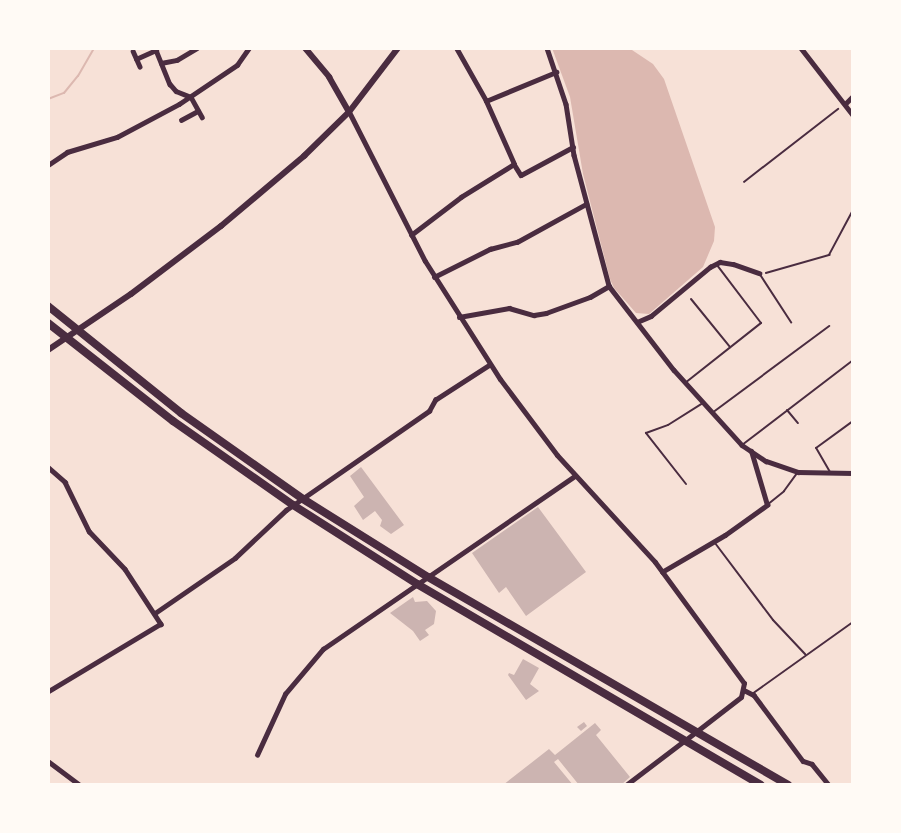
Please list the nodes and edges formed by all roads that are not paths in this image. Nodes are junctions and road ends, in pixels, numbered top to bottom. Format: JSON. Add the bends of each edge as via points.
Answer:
{"nodes":[{"id":1,"x":197,"y":48,"type":"edge"},
{"id":2,"x":249,"y":48,"type":"edge"},
{"id":3,"x":306,"y":48,"type":"edge"},
{"id":4,"x":398,"y":48,"type":"edge"},
{"id":5,"x":456,"y":48,"type":"edge"},
{"id":6,"x":547,"y":48,"type":"edge"},
{"id":7,"x":801,"y":48,"type":"edge"},
{"id":8,"x":133,"y":51,"type":"dead end"},
{"id":9,"x":136,"y":58,"type":"junction"},
{"id":10,"x":161,"y":63,"type":"junction"},
{"id":11,"x":140,"y":67,"type":"dead end"},
{"id":12,"x":556,"y":72,"type":"junction"},
{"id":13,"x":188,"y":96,"type":"junction"},
{"id":14,"x":853,"y":96,"type":"edge"},
{"id":15,"x":486,"y":101,"type":"junction"},
{"id":16,"x":845,"y":104,"type":"junction"},
{"id":17,"x":198,"y":111,"type":"junction"},
{"id":18,"x":348,"y":112,"type":"junction"},
{"id":19,"x":853,"y":115,"type":"edge"},
{"id":20,"x":202,"y":117,"type":"dead end"},
{"id":21,"x":181,"y":120,"type":"dead end"},
{"id":22,"x":573,"y":147,"type":"junction"},
{"id":23,"x":514,"y":164,"type":"junction"},
{"id":24,"x":48,"y":165,"type":"edge"},
{"id":25,"x":586,"y":204,"type":"junction"},
{"id":26,"x":411,"y":235,"type":"junction"},
{"id":27,"x":716,"y":264,"type":"junction"},
{"id":28,"x":759,"y":273,"type":"joint"},
{"id":29,"x":434,"y":277,"type":"junction"},
{"id":30,"x":609,"y":286,"type":"junction"},
{"id":31,"x":691,"y":299,"type":"dead end"},
{"id":32,"x":48,"y":306,"type":"edge"},
{"id":33,"x":459,"y":317,"type":"junction"},
{"id":34,"x":48,"y":322,"type":"edge"},
{"id":35,"x":637,"y":322,"type":"junction"},
{"id":36,"x":791,"y":322,"type":"dead end"},
{"id":37,"x":829,"y":326,"type":"dead end"},
{"id":38,"x":79,"y":330,"type":"junction"},
{"id":39,"x":67,"y":338,"type":"junction"},
{"id":40,"x":730,"y":347,"type":"junction"},
{"id":41,"x":48,"y":350,"type":"edge"},
{"id":42,"x":853,"y":360,"type":"edge"},
{"id":43,"x":489,"y":365,"type":"junction"},
{"id":44,"x":685,"y":383,"type":"junction"},
{"id":45,"x":703,"y":403,"type":"junction"},
{"id":46,"x":787,"y":410,"type":"junction"},
{"id":47,"x":712,"y":413,"type":"junction"},
{"id":48,"x":853,"y":421,"type":"edge"},
{"id":49,"x":798,"y":423,"type":"dead end"},
{"id":50,"x":742,"y":445,"type":"junction"},
{"id":51,"x":752,"y":452,"type":"junction"},
{"id":52,"x":48,"y":467,"type":"edge"},
{"id":53,"x":798,"y":472,"type":"junction"},
{"id":54,"x":830,"y":472,"type":"junction"},
{"id":55,"x":853,"y":473,"type":"edge"},
{"id":56,"x":575,"y":476,"type":"junction"},
{"id":57,"x":686,"y":484,"type":"dead end"},
{"id":58,"x":303,"y":499,"type":"junction"},
{"id":59,"x":293,"y":505,"type":"junction"},
{"id":60,"x":767,"y":505,"type":"junction"},
{"id":61,"x":713,"y":541,"type":"junction"},
{"id":62,"x":662,"y":572,"type":"junction"},
{"id":63,"x":428,"y":577,"type":"junction"},
{"id":64,"x":417,"y":584,"type":"junction"},
{"id":65,"x":155,"y":613,"type":"junction"},
{"id":66,"x":853,"y":622,"type":"edge"},
{"id":67,"x":805,"y":654,"type":"junction"},
{"id":68,"x":744,"y":690,"type":"junction"},
{"id":69,"x":48,"y":692,"type":"edge"},
{"id":70,"x":752,"y":694,"type":"junction"},
{"id":71,"x":696,"y":732,"type":"junction"},
{"id":72,"x":684,"y":741,"type":"junction"},
{"id":73,"x":257,"y":755,"type":"dead end"},
{"id":74,"x":48,"y":761,"type":"edge"},
{"id":75,"x":80,"y":785,"type":"edge"},
{"id":76,"x":626,"y":785,"type":"edge"},
{"id":77,"x":761,"y":785,"type":"edge"},
{"id":78,"x":788,"y":785,"type":"edge"},
{"id":79,"x":828,"y":785,"type":"edge"}],
"edges":[{"from":1,"to":10,"type":"street","via":[[177,60]]},
{"from":2,"to":13,"type":"street","via":[[237,65]]},
{"from":3,"to":18,"type":"main road","via":[[329,77]]},
{"from":4,"to":18,"type":"main road"},
{"from":5,"to":15,"type":"street"},
{"from":6,"to":12,"type":"street"},
{"from":7,"to":16,"type":"street"},
{"from":8,"to":9,"type":"street"},
{"from":9,"to":10,"type":"street","via":[[156,50]]},
{"from":9,"to":11,"type":"street"},
{"from":10,"to":13,"type":"street","via":[[176,91]]},
{"from":12,"to":15,"type":"street"},
{"from":12,"to":22,"type":"street"},
{"from":13,"to":17,"type":"street"},
{"from":13,"to":24,"type":"street","via":[[117,137],[67,152]]},
{"from":14,"to":16,"type":"street"},
{"from":15,"to":23,"type":"street"},
{"from":16,"to":19,"type":"street"},
{"from":17,"to":20,"type":"street"},
{"from":17,"to":21,"type":"street"},
{"from":18,"to":26,"type":"street"},
{"from":18,"to":38,"type":"main road","via":[[304,156],[221,226]]},
{"from":22,"to":23,"type":"street","via":[[521,175]]},
{"from":22,"to":25,"type":"street"},
{"from":23,"to":26,"type":"street"},
{"from":25,"to":29,"type":"street","via":[[516,242],[490,249]]},
{"from":25,"to":30,"type":"street"},
{"from":26,"to":29,"type":"street"},
{"from":27,"to":28,"type":"street","via":[[732,264]]},
{"from":27,"to":35,"type":"street","via":[[651,316]]},
{"from":27,"to":40,"type":"lane","via":[[760,323]]},
{"from":28,"to":36,"type":"lane"},
{"from":29,"to":33,"type":"street"},
{"from":30,"to":33,"type":"street","via":[[546,313],[534,315],[508,308]]},
{"from":30,"to":35,"type":"street"},
{"from":31,"to":40,"type":"lane"},
{"from":32,"to":38,"type":"highway"},
{"from":33,"to":43,"type":"street"},
{"from":34,"to":39,"type":"highway"},
{"from":35,"to":44,"type":"street"},
{"from":37,"to":47,"type":"lane"},
{"from":38,"to":39,"type":"main road"},
{"from":38,"to":58,"type":"highway","via":[[181,413]]},
{"from":39,"to":41,"type":"main road"},
{"from":39,"to":59,"type":"highway","via":[[173,421]]},
{"from":40,"to":44,"type":"lane"},
{"from":42,"to":46,"type":"lane"},
{"from":43,"to":56,"type":"street"},
{"from":43,"to":58,"type":"street","via":[[435,400],[429,411]]},
{"from":44,"to":45,"type":"street"},
{"from":45,"to":47,"type":"street"},
{"from":45,"to":57,"type":"lane","via":[[646,433]]},
{"from":46,"to":49,"type":"lane"},
{"from":46,"to":50,"type":"lane"},
{"from":47,"to":50,"type":"street"},
{"from":48,"to":54,"type":"lane","via":[[816,448]]},
{"from":50,"to":51,"type":"street"},
{"from":51,"to":53,"type":"street"},
{"from":51,"to":60,"type":"street"},
{"from":52,"to":65,"type":"street","via":[[71,491],[89,531],[125,569]]},
{"from":53,"to":54,"type":"street"},
{"from":53,"to":60,"type":"lane"},
{"from":54,"to":55,"type":"street"},
{"from":56,"to":62,"type":"street"},
{"from":56,"to":63,"type":"street"},
{"from":58,"to":59,"type":"street"},
{"from":58,"to":63,"type":"highway"},
{"from":59,"to":64,"type":"highway"},
{"from":59,"to":65,"type":"street","via":[[235,558]]},
{"from":60,"to":61,"type":"street"},
{"from":61,"to":62,"type":"street"},
{"from":61,"to":67,"type":"lane","via":[[772,620]]},
{"from":62,"to":68,"type":"street","via":[[744,683]]},
{"from":63,"to":64,"type":"street"},
{"from":63,"to":71,"type":"highway"},
{"from":64,"to":72,"type":"highway"},
{"from":64,"to":73,"type":"street","via":[[314,658],[285,694]]},
{"from":65,"to":69,"type":"street","via":[[161,624]]},
{"from":66,"to":67,"type":"lane"},
{"from":67,"to":70,"type":"lane"},
{"from":68,"to":70,"type":"street"},
{"from":68,"to":71,"type":"street","via":[[741,697]]},
{"from":70,"to":79,"type":"street","via":[[803,761],[812,764]]},
{"from":71,"to":72,"type":"street"},
{"from":71,"to":78,"type":"highway"},
{"from":72,"to":76,"type":"street"},
{"from":72,"to":77,"type":"highway"},
{"from":74,"to":75,"type":"street"}]}
